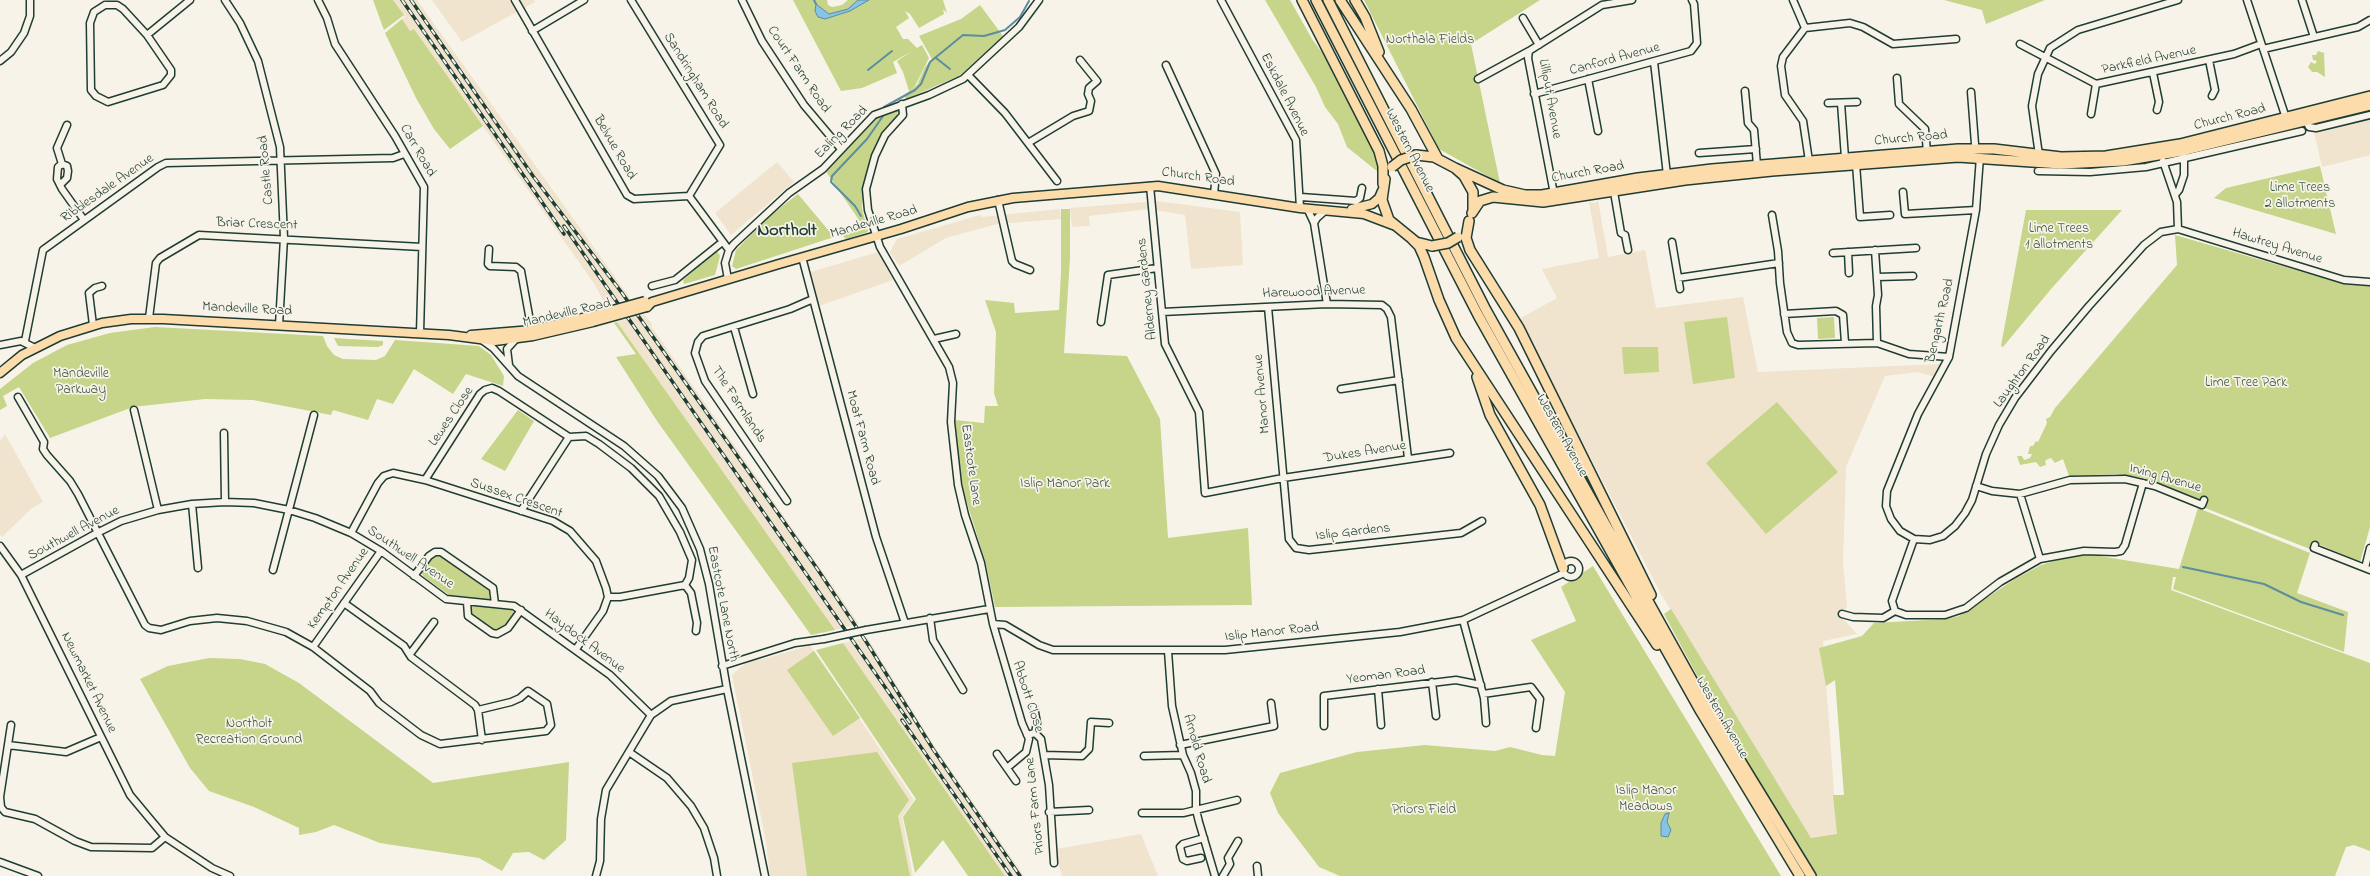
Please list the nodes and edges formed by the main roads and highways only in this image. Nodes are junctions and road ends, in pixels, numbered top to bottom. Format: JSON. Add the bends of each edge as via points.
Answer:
{"nodes":[{"id":1,"x":1296,"y":0,"type":"edge"},
{"id":2,"x":1302,"y":0,"type":"edge"},
{"id":3,"x":1316,"y":0,"type":"edge"},
{"id":4,"x":1328,"y":0,"type":"edge"},
{"id":5,"x":1340,"y":0,"type":"edge"},
{"id":6,"x":1355,"y":0,"type":"edge"},
{"id":7,"x":1332,"y":58,"type":"junction"},
{"id":8,"x":1386,"y":70,"type":"junction"},
{"id":9,"x":2370,"y":96,"type":"edge"},
{"id":10,"x":2370,"y":105,"type":"edge"},
{"id":11,"x":1438,"y":159,"type":"junction"},
{"id":12,"x":1455,"y":168,"type":"junction"},
{"id":13,"x":1383,"y":186,"type":"junction"},
{"id":14,"x":1060,"y":194,"type":"joint"},
{"id":15,"x":1329,"y":210,"type":"junction"},
{"id":16,"x":1470,"y":217,"type":"junction"},
{"id":17,"x":1397,"y":228,"type":"junction"},
{"id":18,"x":1412,"y":239,"type":"junction"},
{"id":19,"x":533,"y":333,"type":"junction"},
{"id":20,"x":462,"y":336,"type":"junction"},
{"id":21,"x":504,"y":338,"type":"junction"},
{"id":22,"x":1472,"y":364,"type":"junction"},
{"id":23,"x":0,"y":373,"type":"edge"},
{"id":24,"x":1564,"y":570,"type":"road end"},
{"id":25,"x":1702,"y":698,"type":"junction"},
{"id":26,"x":1701,"y":712,"type":"junction"},
{"id":27,"x":1800,"y":876,"type":"edge"},
{"id":28,"x":1810,"y":876,"type":"edge"}],
"edges":[{"from":1,"to":7,"type":"highway"},
{"from":2,"to":7,"type":"highway"},
{"from":3,"to":26,"type":"highway","name":"Western Avenue","via":[[1478,315]]},
{"from":4,"to":25,"type":"highway","name":"Western Avenue","via":[[1486,310]]},
{"from":5,"to":8,"type":"highway"},
{"from":6,"to":8,"type":"highway","via":[[1365,17]]},
{"from":7,"to":13,"type":"highway","via":[[1379,151],[1383,166]]},
{"from":8,"to":11,"type":"highway"},
{"from":9,"to":12,"type":"highway","name":"Church Road","via":[[2144,151],[2090,157],[2039,155],[1976,148],[1757,165],[1667,175],[1554,194],[1533,195],[1514,193],[1482,182]]},
{"from":10,"to":16,"type":"highway","name":"Church Road","via":[[2162,159],[2071,164],[1953,157],[1712,176],[1543,202],[1487,198],[1477,204]]},
{"from":11,"to":12,"type":"highway"},
{"from":11,"to":13,"type":"highway","bridge":true,"via":[[1416,155],[1401,160],[1392,167]]},
{"from":12,"to":16,"type":"highway","via":[[1472,188],[1474,201]]},
{"from":13,"to":15,"type":"main road","via":[[1379,198],[1368,207]]},
{"from":13,"to":17,"type":"highway","via":[[1382,200],[1386,215]]},
{"from":14,"to":15,"type":"main road","name":"Church Road","via":[[1150,186]]},
{"from":14,"to":19,"type":"main road","name":"Mandeville Road","bridge":true,"via":[[998,200],[968,207],[648,303]]},
{"from":15,"to":17,"type":"main road","via":[[1370,216]]},
{"from":16,"to":18,"type":"highway","bridge":true,"via":[[1458,237],[1448,243],[1432,246],[1420,244]]},
{"from":16,"to":25,"type":"highway","via":[[1466,238],[1470,250],[1519,328]]},
{"from":17,"to":18,"type":"highway"},
{"from":18,"to":22,"type":"highway","via":[[1419,246],[1429,267],[1448,323]]},
{"from":19,"to":21,"type":"main road","name":"Mandeville Road"},
{"from":19,"to":21,"type":"main road","name":"Mandeville Road","via":[[516,339]]},
{"from":20,"to":21,"type":"main road","name":"Mandeville Road","via":[[482,340]]},
{"from":20,"to":21,"type":"main road","name":"Mandeville Road","via":[[495,333]]},
{"from":20,"to":23,"type":"main road","name":"Mandeville Road","via":[[149,318],[93,325],[60,336],[34,348]]},
{"from":22,"to":24,"type":"highway","via":[[1490,415],[1540,505]]},
{"from":22,"to":26,"type":"highway"},
{"from":25,"to":28,"type":"highway","name":"Western Avenue"},
{"from":26,"to":27,"type":"highway","name":"Western Avenue"}]}
